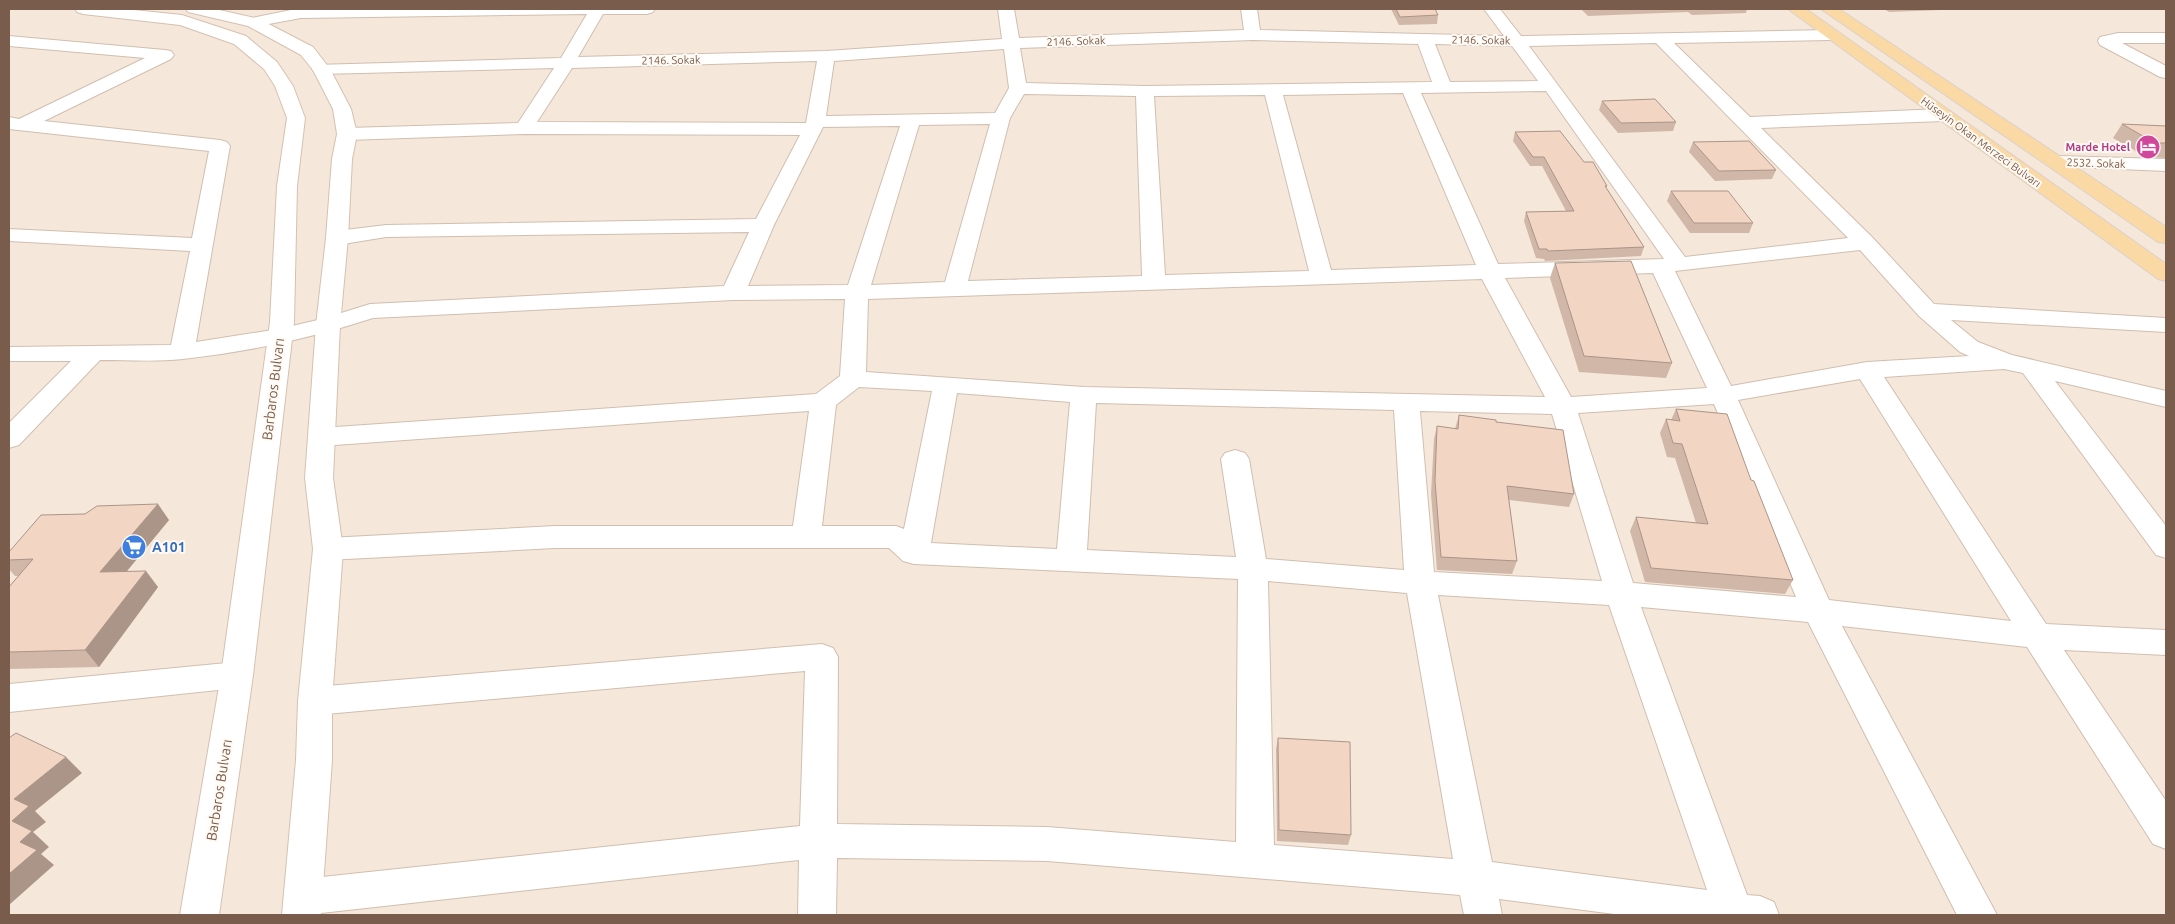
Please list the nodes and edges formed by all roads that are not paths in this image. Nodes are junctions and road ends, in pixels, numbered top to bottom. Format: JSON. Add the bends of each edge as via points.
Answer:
{"nodes":[{"id":1,"x":83,"y":9,"type":"edge"},
{"id":2,"x":194,"y":9,"type":"edge"},
{"id":3,"x":598,"y":9,"type":"edge"},
{"id":4,"x":647,"y":9,"type":"edge"},
{"id":5,"x":1249,"y":9,"type":"edge"},
{"id":6,"x":1492,"y":9,"type":"edge"},
{"id":7,"x":1796,"y":9,"type":"edge"},
{"id":8,"x":1829,"y":9,"type":"edge"},
{"id":9,"x":304,"y":11,"type":"edge"},
{"id":10,"x":1006,"y":14,"type":"edge"},
{"id":11,"x":253,"y":22,"type":"junction"},
{"id":12,"x":1254,"y":35,"type":"junction"},
{"id":13,"x":1831,"y":35,"type":"junction"},
{"id":14,"x":2166,"y":38,"type":"edge"},
{"id":15,"x":1425,"y":39,"type":"junction"},
{"id":16,"x":1661,"y":39,"type":"junction"},
{"id":17,"x":9,"y":41,"type":"edge"},
{"id":18,"x":1517,"y":41,"type":"junction"},
{"id":19,"x":1012,"y":43,"type":"junction"},
{"id":20,"x":826,"y":56,"type":"junction"},
{"id":21,"x":567,"y":62,"type":"junction"},
{"id":22,"x":321,"y":69,"type":"junction"},
{"id":23,"x":2166,"y":73,"type":"edge"},
{"id":24,"x":1551,"y":86,"type":"junction"},
{"id":25,"x":1443,"y":87,"type":"junction"},
{"id":26,"x":1018,"y":88,"type":"junction"},
{"id":27,"x":1410,"y":88,"type":"junction"},
{"id":28,"x":1273,"y":90,"type":"junction"},
{"id":29,"x":1145,"y":91,"type":"junction"},
{"id":30,"x":1943,"y":115,"type":"junction"},
{"id":31,"x":1001,"y":118,"type":"junction"},
{"id":32,"x":911,"y":120,"type":"junction"},
{"id":33,"x":1743,"y":123,"type":"junction"},
{"id":34,"x":814,"y":125,"type":"junction"},
{"id":35,"x":13,"y":127,"type":"edge"},
{"id":36,"x":524,"y":128,"type":"junction"},
{"id":37,"x":347,"y":134,"type":"junction"},
{"id":38,"x":2056,"y":162,"type":"junction"},
{"id":39,"x":2166,"y":165,"type":"edge"},
{"id":40,"x":762,"y":225,"type":"junction"},
{"id":41,"x":9,"y":235,"type":"edge"},
{"id":42,"x":2166,"y":237,"type":"edge"},
{"id":43,"x":337,"y":238,"type":"junction"},
{"id":44,"x":1864,"y":243,"type":"junction"},
{"id":45,"x":202,"y":245,"type":"junction"},
{"id":46,"x":1670,"y":265,"type":"junction"},
{"id":47,"x":1490,"y":272,"type":"junction"},
{"id":48,"x":2166,"y":274,"type":"edge"},
{"id":49,"x":1322,"y":277,"type":"junction"},
{"id":50,"x":1154,"y":282,"type":"junction"},
{"id":51,"x":955,"y":288,"type":"junction"},
{"id":52,"x":857,"y":292,"type":"junction"},
{"id":53,"x":733,"y":293,"type":"junction"},
{"id":54,"x":1927,"y":310,"type":"junction"},
{"id":55,"x":328,"y":325,"type":"junction"},
{"id":56,"x":2166,"y":325,"type":"edge"},
{"id":57,"x":279,"y":336,"type":"junction"},
{"id":58,"x":182,"y":352,"type":"junction"},
{"id":59,"x":93,"y":353,"type":"junction"},
{"id":60,"x":9,"y":354,"type":"edge"},
{"id":61,"x":2004,"y":361,"type":"junction"},
{"id":62,"x":2032,"y":368,"type":"junction"},
{"id":63,"x":1867,"y":370,"type":"junction"},
{"id":64,"x":852,"y":378,"type":"junction"},
{"id":65,"x":946,"y":384,"type":"junction"},
{"id":66,"x":1084,"y":395,"type":"junction"},
{"id":67,"x":1723,"y":395,"type":"junction"},
{"id":68,"x":2166,"y":400,"type":"edge"},
{"id":69,"x":823,"y":402,"type":"junction"},
{"id":70,"x":1406,"y":402,"type":"junction"},
{"id":71,"x":1564,"y":406,"type":"junction"},
{"id":72,"x":321,"y":437,"type":"junction"},
{"id":73,"x":9,"y":439,"type":"edge"},
{"id":74,"x":1235,"y":459,"type":"dead end"},
{"id":75,"x":806,"y":538,"type":"junction"},
{"id":76,"x":2166,"y":547,"type":"edge"},
{"id":77,"x":328,"y":549,"type":"junction"},
{"id":78,"x":914,"y":553,"type":"junction"},
{"id":79,"x":1071,"y":560,"type":"junction"},
{"id":80,"x":1253,"y":569,"type":"junction"},
{"id":81,"x":1420,"y":583,"type":"junction"},
{"id":82,"x":1622,"y":594,"type":"junction"},
{"id":83,"x":1818,"y":611,"type":"junction"},
{"id":84,"x":2037,"y":636,"type":"junction"},
{"id":85,"x":2166,"y":642,"type":"edge"},
{"id":86,"x":237,"y":675,"type":"junction"},
{"id":87,"x":9,"y":698,"type":"edge"},
{"id":88,"x":315,"y":701,"type":"junction"},
{"id":89,"x":2166,"y":832,"type":"edge"},
{"id":90,"x":817,"y":841,"type":"junction"},
{"id":91,"x":1255,"y":861,"type":"junction"},
{"id":92,"x":1475,"y":878,"type":"junction"},
{"id":93,"x":302,"y":906,"type":"edge"},
{"id":94,"x":1746,"y":913,"type":"edge"},
{"id":95,"x":200,"y":915,"type":"edge"},
{"id":96,"x":817,"y":915,"type":"edge"},
{"id":97,"x":1482,"y":915,"type":"edge"},
{"id":98,"x":1976,"y":915,"type":"edge"}],
"edges":[{"from":1,"to":57,"type":"street","name":"Barbaros Bulvarı","via":[[182,20],[240,40],[271,66],[284,86],[296,118],[287,186]]},
{"from":2,"to":11,"type":"street"},
{"from":3,"to":4,"type":"street"},
{"from":3,"to":9,"type":"street"},
{"from":3,"to":21,"type":"street"},
{"from":5,"to":12,"type":"street"},
{"from":6,"to":18,"type":"street"},
{"from":7,"to":13,"type":"main road","name":"Hüseyin Okan Merzeci Bulvarı"},
{"from":8,"to":38,"type":"main road","name":"Hüseyin Okan Merzeci Bulvarı"},
{"from":9,"to":11,"type":"street"},
{"from":10,"to":19,"type":"street"},
{"from":11,"to":22,"type":"street","via":[[307,51]]},
{"from":12,"to":15,"type":"street","name":"2146. Sokak"},
{"from":12,"to":19,"type":"street","name":"2146. Sokak"},
{"from":13,"to":16,"type":"street","name":"2146. Sokak"},
{"from":13,"to":30,"type":"main road","name":"Hüseyin Okan Merzeci Bulvarı"},
{"from":14,"to":23,"type":"street","via":[[2106,41]]},
{"from":15,"to":18,"type":"street","name":"2146. Sokak"},
{"from":15,"to":25,"type":"street"},
{"from":16,"to":18,"type":"street","name":"2146. Sokak"},
{"from":16,"to":33,"type":"street"},
{"from":17,"to":35,"type":"street","via":[[165,55]]},
{"from":18,"to":24,"type":"street"},
{"from":19,"to":20,"type":"street","name":"2146. Sokak"},
{"from":19,"to":26,"type":"street"},
{"from":20,"to":21,"type":"street","name":"2146. Sokak"},
{"from":20,"to":34,"type":"street"},
{"from":21,"to":22,"type":"street","name":"2146. Sokak"},
{"from":21,"to":36,"type":"street"},
{"from":22,"to":37,"type":"street","via":[[342,109]]},
{"from":24,"to":25,"type":"street"},
{"from":24,"to":46,"type":"street"},
{"from":25,"to":27,"type":"street"},
{"from":26,"to":29,"type":"street"},
{"from":26,"to":31,"type":"street"},
{"from":27,"to":28,"type":"street"},
{"from":27,"to":47,"type":"street"},
{"from":28,"to":29,"type":"street"},
{"from":28,"to":49,"type":"street"},
{"from":29,"to":50,"type":"street"},
{"from":30,"to":33,"type":"street"},
{"from":30,"to":48,"type":"main road","name":"Hüseyin Okan Merzeci Bulvarı"},
{"from":31,"to":32,"type":"street"},
{"from":31,"to":51,"type":"street"},
{"from":32,"to":34,"type":"street"},
{"from":32,"to":52,"type":"street"},
{"from":33,"to":44,"type":"street"},
{"from":34,"to":36,"type":"street"},
{"from":34,"to":40,"type":"street"},
{"from":35,"to":45,"type":"street","via":[[220,146]]},
{"from":36,"to":37,"type":"street"},
{"from":37,"to":43,"type":"street","via":[[342,159]]},
{"from":38,"to":39,"type":"street","name":"2532. Sokak"},
{"from":38,"to":42,"type":"main road","name":"Hüseyin Okan Merzeci Bulvarı"},
{"from":40,"to":43,"type":"street","via":[[386,231]]},
{"from":40,"to":53,"type":"street"},
{"from":41,"to":45,"type":"street"},
{"from":43,"to":55,"type":"street"},
{"from":44,"to":46,"type":"street"},
{"from":44,"to":54,"type":"street"},
{"from":45,"to":58,"type":"street"},
{"from":46,"to":47,"type":"street"},
{"from":46,"to":67,"type":"street"},
{"from":47,"to":49,"type":"street"},
{"from":47,"to":71,"type":"street"},
{"from":49,"to":50,"type":"street"},
{"from":50,"to":51,"type":"street"},
{"from":51,"to":52,"type":"street"},
{"from":52,"to":53,"type":"street"},
{"from":52,"to":64,"type":"street"},
{"from":53,"to":55,"type":"street","via":[[370,311]]},
{"from":54,"to":56,"type":"street"},
{"from":54,"to":61,"type":"street","via":[[1968,347]]},
{"from":55,"to":57,"type":"street"},
{"from":55,"to":72,"type":"street"},
{"from":57,"to":58,"type":"street"},
{"from":57,"to":86,"type":"street","name":"Barbaros Bulvarı"},
{"from":58,"to":59,"type":"street"},
{"from":59,"to":60,"type":"street"},
{"from":59,"to":73,"type":"street"},
{"from":61,"to":62,"type":"street"},
{"from":61,"to":63,"type":"street"},
{"from":62,"to":68,"type":"street"},
{"from":62,"to":76,"type":"street"},
{"from":63,"to":67,"type":"street"},
{"from":63,"to":84,"type":"street"},
{"from":64,"to":65,"type":"street"},
{"from":64,"to":69,"type":"street"},
{"from":65,"to":66,"type":"street"},
{"from":65,"to":78,"type":"street"},
{"from":66,"to":70,"type":"street"},
{"from":66,"to":79,"type":"street"},
{"from":67,"to":71,"type":"street"},
{"from":67,"to":83,"type":"street"},
{"from":69,"to":72,"type":"street"},
{"from":69,"to":75,"type":"street"},
{"from":70,"to":71,"type":"street"},
{"from":70,"to":81,"type":"street"},
{"from":71,"to":82,"type":"street"},
{"from":72,"to":77,"type":"street","via":[[320,478]]},
{"from":74,"to":80,"type":"street"},
{"from":75,"to":77,"type":"street","via":[[555,537]]},
{"from":75,"to":78,"type":"street","via":[[896,537]]},
{"from":77,"to":88,"type":"street"},
{"from":78,"to":79,"type":"street"},
{"from":79,"to":80,"type":"street"},
{"from":80,"to":81,"type":"street"},
{"from":80,"to":91,"type":"street"},
{"from":81,"to":82,"type":"street"},
{"from":81,"to":92,"type":"street"},
{"from":82,"to":83,"type":"street"},
{"from":82,"to":94,"type":"street"},
{"from":83,"to":84,"type":"street"},
{"from":83,"to":98,"type":"street"},
{"from":84,"to":85,"type":"street"},
{"from":84,"to":89,"type":"street"},
{"from":86,"to":87,"type":"street"},
{"from":86,"to":95,"type":"street","name":"Barbaros Bulvarı"},
{"from":88,"to":90,"type":"street","via":[[822,657]]},
{"from":88,"to":93,"type":"street","via":[[314,760]]},
{"from":90,"to":91,"type":"street","via":[[1047,844]]},
{"from":90,"to":93,"type":"street"},
{"from":90,"to":96,"type":"street"},
{"from":91,"to":92,"type":"street"},
{"from":92,"to":94,"type":"street"},
{"from":92,"to":97,"type":"street"}]}
